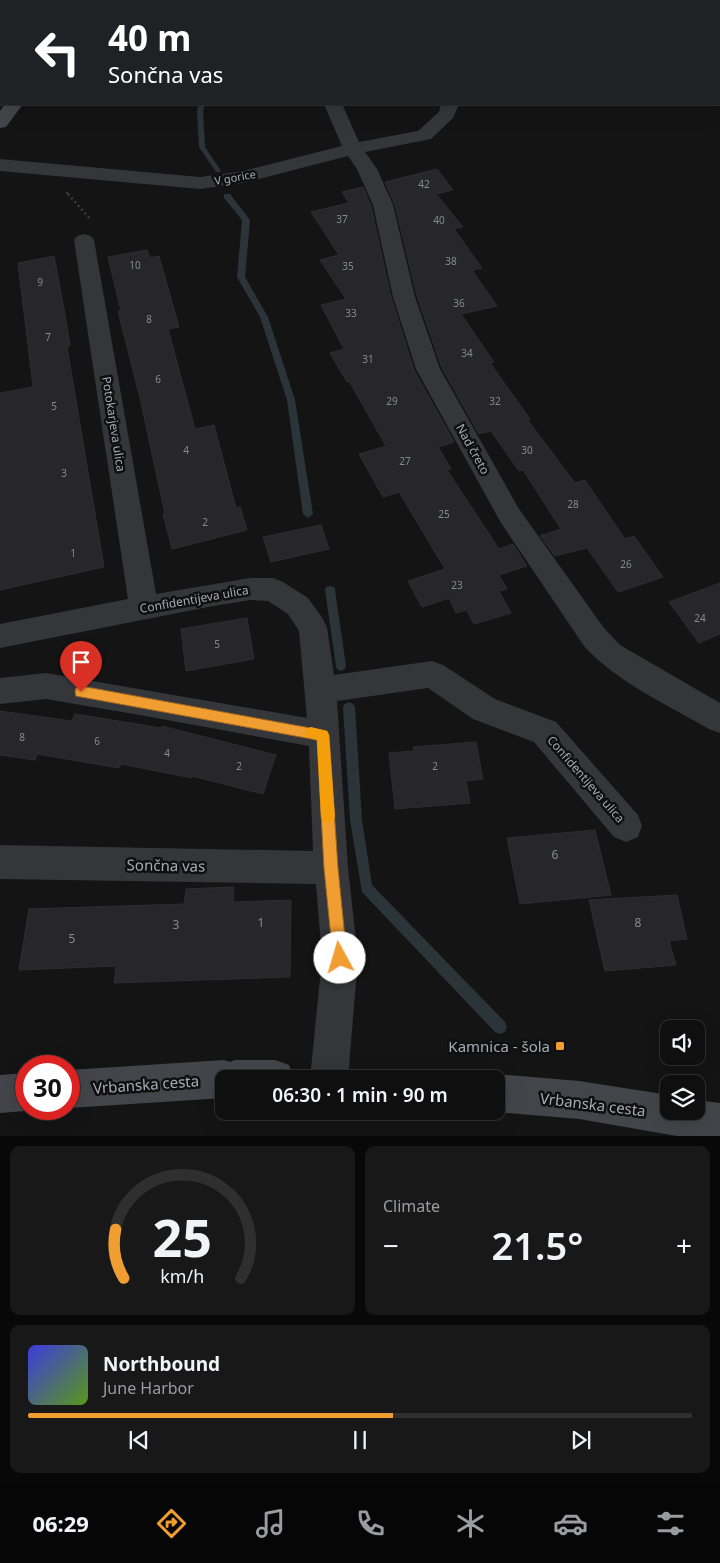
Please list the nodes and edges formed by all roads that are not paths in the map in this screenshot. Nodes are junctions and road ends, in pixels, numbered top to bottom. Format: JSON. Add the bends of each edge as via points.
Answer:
{"nodes":[{"id":1,"x":13,"y":105,"type":"edge"},
{"id":2,"x":333,"y":105,"type":"edge"},
{"id":3,"x":450,"y":105,"type":"edge"},
{"id":4,"x":0,"y":123,"type":"edge"},
{"id":5,"x":353,"y":149,"type":"junction"},
{"id":6,"x":0,"y":165,"type":"edge"},
{"id":7,"x":84,"y":240,"type":"road end"},
{"id":8,"x":144,"y":608,"type":"junction"},
{"id":9,"x":0,"y":636,"type":"edge"},
{"id":10,"x":321,"y":690,"type":"junction"},
{"id":11,"x":0,"y":691,"type":"edge"},
{"id":12,"x":720,"y":719,"type":"edge"},
{"id":13,"x":323,"y":735,"type":"junction"},
{"id":14,"x":626,"y":826,"type":"dead end"},
{"id":15,"x":0,"y":862,"type":"edge"},
{"id":16,"x":331,"y":868,"type":"junction"},
{"id":17,"x":330,"y":1070,"type":"edge"},
{"id":18,"x":215,"y":1081,"type":"edge"},
{"id":19,"x":80,"y":1088,"type":"edge"},
{"id":20,"x":15,"y":1093,"type":"edge"},
{"id":21,"x":0,"y":1094,"type":"edge"},
{"id":22,"x":505,"y":1094,"type":"edge"},
{"id":23,"x":720,"y":1122,"type":"edge"}],
"edges":[{"from":1,"to":4,"type":"street"},
{"from":2,"to":5,"type":"street","name":"Nad čreto"},
{"from":3,"to":5,"type":"street","name":"V gorice","via":[[447,114],[424,135]]},
{"from":5,"to":6,"type":"street","name":"V gorice","via":[[243,177],[200,183]]},
{"from":5,"to":12,"type":"street","name":"Nad čreto","via":[[367,168],[384,205],[404,297],[428,369],[510,516],[594,637],[610,654]]},
{"from":7,"to":8,"type":"street","name":"Potokarjeva ulica"},
{"from":8,"to":9,"type":"street","name":"Confidentijeva ulica"},
{"from":8,"to":10,"type":"street","name":"Confidentijeva ulica","via":[[250,589],[273,590],[298,606],[312,628]]},
{"from":10,"to":13,"type":"street","name":"Confidentijeva ulica"},
{"from":10,"to":14,"type":"street","name":"Confidentijeva ulica","via":[[432,674],[484,709],[545,732]]},
{"from":11,"to":13,"type":"street","via":[[46,686]]},
{"from":13,"to":16,"type":"street","name":"Confidentijeva ulica"},
{"from":15,"to":16,"type":"street","name":"Sončna vas"},
{"from":16,"to":17,"type":"street","name":"Confidentijeva ulica","via":[[340,958]]},
{"from":18,"to":19,"type":"street","name":"Vrbanska cesta"},
{"from":20,"to":21,"type":"street"},
{"from":22,"to":23,"type":"street","name":"Vrbanska cesta","via":[[579,1100]]}]}
